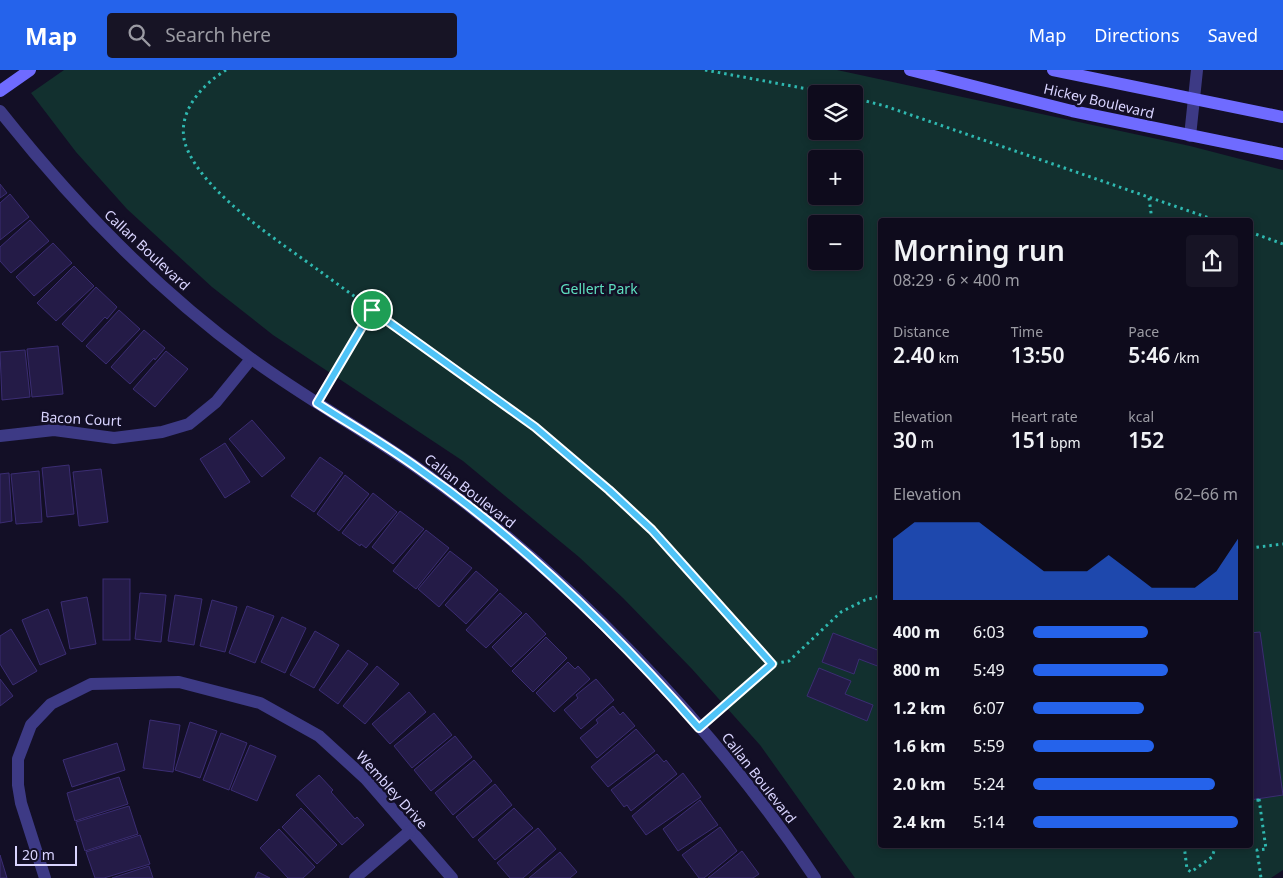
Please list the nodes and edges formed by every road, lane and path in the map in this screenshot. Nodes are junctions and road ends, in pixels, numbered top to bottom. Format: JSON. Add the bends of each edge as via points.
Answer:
{"nodes":[{"id":1,"x":30,"y":70,"type":"edge"},
{"id":2,"x":226,"y":70,"type":"edge"},
{"id":3,"x":705,"y":70,"type":"edge"},
{"id":4,"x":910,"y":70,"type":"edge"},
{"id":5,"x":1053,"y":70,"type":"edge"},
{"id":6,"x":1197,"y":70,"type":"edge"},
{"id":7,"x":808,"y":89,"type":"edge"},
{"id":8,"x":0,"y":90,"type":"edge"},
{"id":9,"x":863,"y":100,"type":"edge"},
{"id":10,"x":1194,"y":100,"type":"junction"},
{"id":11,"x":0,"y":111,"type":"edge"},
{"id":12,"x":1283,"y":117,"type":"edge"},
{"id":13,"x":1190,"y":136,"type":"junction"},
{"id":14,"x":1283,"y":154,"type":"edge"},
{"id":15,"x":1149,"y":198,"type":"junction"},
{"id":16,"x":1152,"y":218,"type":"edge"},
{"id":17,"x":1209,"y":218,"type":"edge"},
{"id":18,"x":1253,"y":233,"type":"edge"},
{"id":19,"x":1283,"y":244,"type":"edge"},
{"id":20,"x":372,"y":310,"type":"junction"},
{"id":21,"x":251,"y":359,"type":"junction"},
{"id":22,"x":317,"y":403,"type":"junction"},
{"id":23,"x":0,"y":436,"type":"edge"},
{"id":24,"x":1283,"y":544,"type":"edge"},
{"id":25,"x":1253,"y":548,"type":"edge"},
{"id":26,"x":878,"y":597,"type":"edge"},
{"id":27,"x":772,"y":664,"type":"junction"},
{"id":28,"x":699,"y":728,"type":"junction"},
{"id":29,"x":1253,"y":800,"type":"edge"},
{"id":30,"x":410,"y":832,"type":"junction"},
{"id":31,"x":1184,"y":848,"type":"edge"},
{"id":32,"x":1215,"y":848,"type":"edge"},
{"id":33,"x":45,"y":878,"type":"edge"},
{"id":34,"x":355,"y":878,"type":"edge"},
{"id":35,"x":452,"y":878,"type":"edge"},
{"id":36,"x":815,"y":878,"type":"edge"},
{"id":37,"x":1261,"y":878,"type":"edge"}],
"edges":[{"from":1,"to":8,"type":"main road"},
{"from":2,"to":20,"type":"path","via":[[211,79],[192,101],[184,123],[187,150],[210,183],[254,223]]},
{"from":3,"to":7,"type":"path"},
{"from":4,"to":13,"type":"main road","name":"Hickey Boulevard","via":[[1072,111]]},
{"from":5,"to":10,"type":"main road","name":"Hickey Boulevard"},
{"from":6,"to":10,"type":"street"},
{"from":9,"to":15,"type":"path"},
{"from":10,"to":12,"type":"main road","name":"Hickey Boulevard"},
{"from":10,"to":13,"type":"street"},
{"from":11,"to":21,"type":"street","name":"Callan Boulevard","via":[[47,170],[114,242],[167,291]]},
{"from":13,"to":14,"type":"main road","name":"Hickey Boulevard"},
{"from":15,"to":16,"type":"path"},
{"from":15,"to":17,"type":"path"},
{"from":18,"to":19,"type":"path"},
{"from":20,"to":22,"type":"path"},
{"from":20,"to":27,"type":"path","via":[[535,427],[609,490],[663,543]]},
{"from":21,"to":22,"type":"street","name":"Callan Boulevard"},
{"from":21,"to":23,"type":"street","name":"Bacon Court","via":[[216,402],[189,424],[162,432],[114,438],[54,430]]},
{"from":22,"to":28,"type":"street","name":"Callan Boulevard","via":[[419,469],[489,523],[557,581]]},
{"from":24,"to":25,"type":"path"},
{"from":26,"to":27,"type":"path","via":[[841,612],[789,661]]},
{"from":27,"to":28,"type":"path"},
{"from":28,"to":36,"type":"street","name":"Callan Boulevard","via":[[765,808]]},
{"from":29,"to":37,"type":"path","via":[[1259,799],[1266,849],[1257,850]]},
{"from":30,"to":33,"type":"street","name":"Wembley Drive","via":[[366,779],[319,736],[260,703],[179,682],[90,684],[51,704],[31,725],[18,759],[21,803]]},
{"from":30,"to":34,"type":"street"},
{"from":30,"to":35,"type":"street","name":"Wembley Drive"},
{"from":31,"to":32,"type":"path","via":[[1187,869],[1191,872],[1212,857]]}]}
